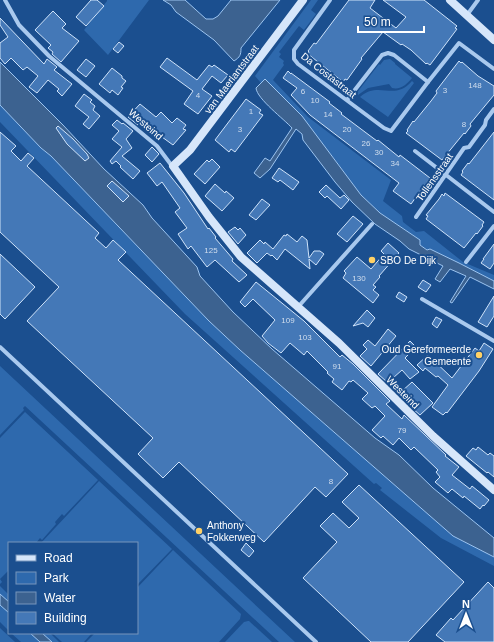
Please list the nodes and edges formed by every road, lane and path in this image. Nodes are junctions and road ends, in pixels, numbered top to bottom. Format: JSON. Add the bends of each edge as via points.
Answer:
{"nodes":[{"id":1,"x":5,"y":0,"type":"edge"},
{"id":2,"x":303,"y":0,"type":"edge"},
{"id":3,"x":330,"y":0,"type":"edge"},
{"id":4,"x":450,"y":0,"type":"edge"},
{"id":5,"x":478,"y":0,"type":"edge"},
{"id":6,"x":467,"y":16,"type":"junction"},
{"id":7,"x":494,"y":40,"type":"edge"},
{"id":8,"x":494,"y":69,"type":"edge"},
{"id":9,"x":428,"y":82,"type":"junction"},
{"id":10,"x":346,"y":100,"type":"junction"},
{"id":11,"x":494,"y":109,"type":"edge"},
{"id":12,"x":415,"y":151,"type":"dead end"},
{"id":13,"x":173,"y":166,"type":"junction"},
{"id":14,"x":446,"y":176,"type":"junction"},
{"id":15,"x":494,"y":212,"type":"edge"},
{"id":16,"x":416,"y":216,"type":"dead end"},
{"id":17,"x":372,"y":224,"type":"dead end"},
{"id":18,"x":494,"y":226,"type":"edge"},
{"id":19,"x":466,"y":262,"type":"dead end"},
{"id":20,"x":422,"y":299,"type":"dead end"},
{"id":21,"x":298,"y":307,"type":"junction"},
{"id":22,"x":494,"y":341,"type":"edge"},
{"id":23,"x":0,"y":347,"type":"edge"},
{"id":24,"x":494,"y":490,"type":"edge"},
{"id":25,"x":316,"y":642,"type":"edge"}],
"edges":[{"from":1,"to":13,"type":"street","name":"Westeind","via":[[19,25],[49,56],[157,146]]},
{"from":2,"to":13,"type":"street","name":"van Maerlantstraat","via":[[190,150]]},
{"from":3,"to":10,"type":"street","name":"Da Costastraat","via":[[294,50],[294,59]]},
{"from":4,"to":6,"type":"street"},
{"from":5,"to":6,"type":"street"},
{"from":6,"to":7,"type":"street"},
{"from":8,"to":9,"type":"street","via":[[459,43]]},
{"from":9,"to":10,"type":"street","via":[[388,53],[382,55]]},
{"from":9,"to":10,"type":"street","name":"Da Costastraat","via":[[391,131]]},
{"from":11,"to":14,"type":"street","name":"Tollensstraat","via":[[485,125],[469,147],[464,148]]},
{"from":12,"to":14,"type":"street"},
{"from":13,"to":21,"type":"street","name":"Westeind","via":[[241,257]]},
{"from":14,"to":15,"type":"street"},
{"from":14,"to":16,"type":"street","name":"Tollensstraat"},
{"from":17,"to":21,"type":"street"},
{"from":18,"to":19,"type":"street"},
{"from":20,"to":22,"type":"street"},
{"from":21,"to":24,"type":"street","name":"Westeind","via":[[339,343],[433,436]]},
{"from":23,"to":25,"type":"street"}]}
